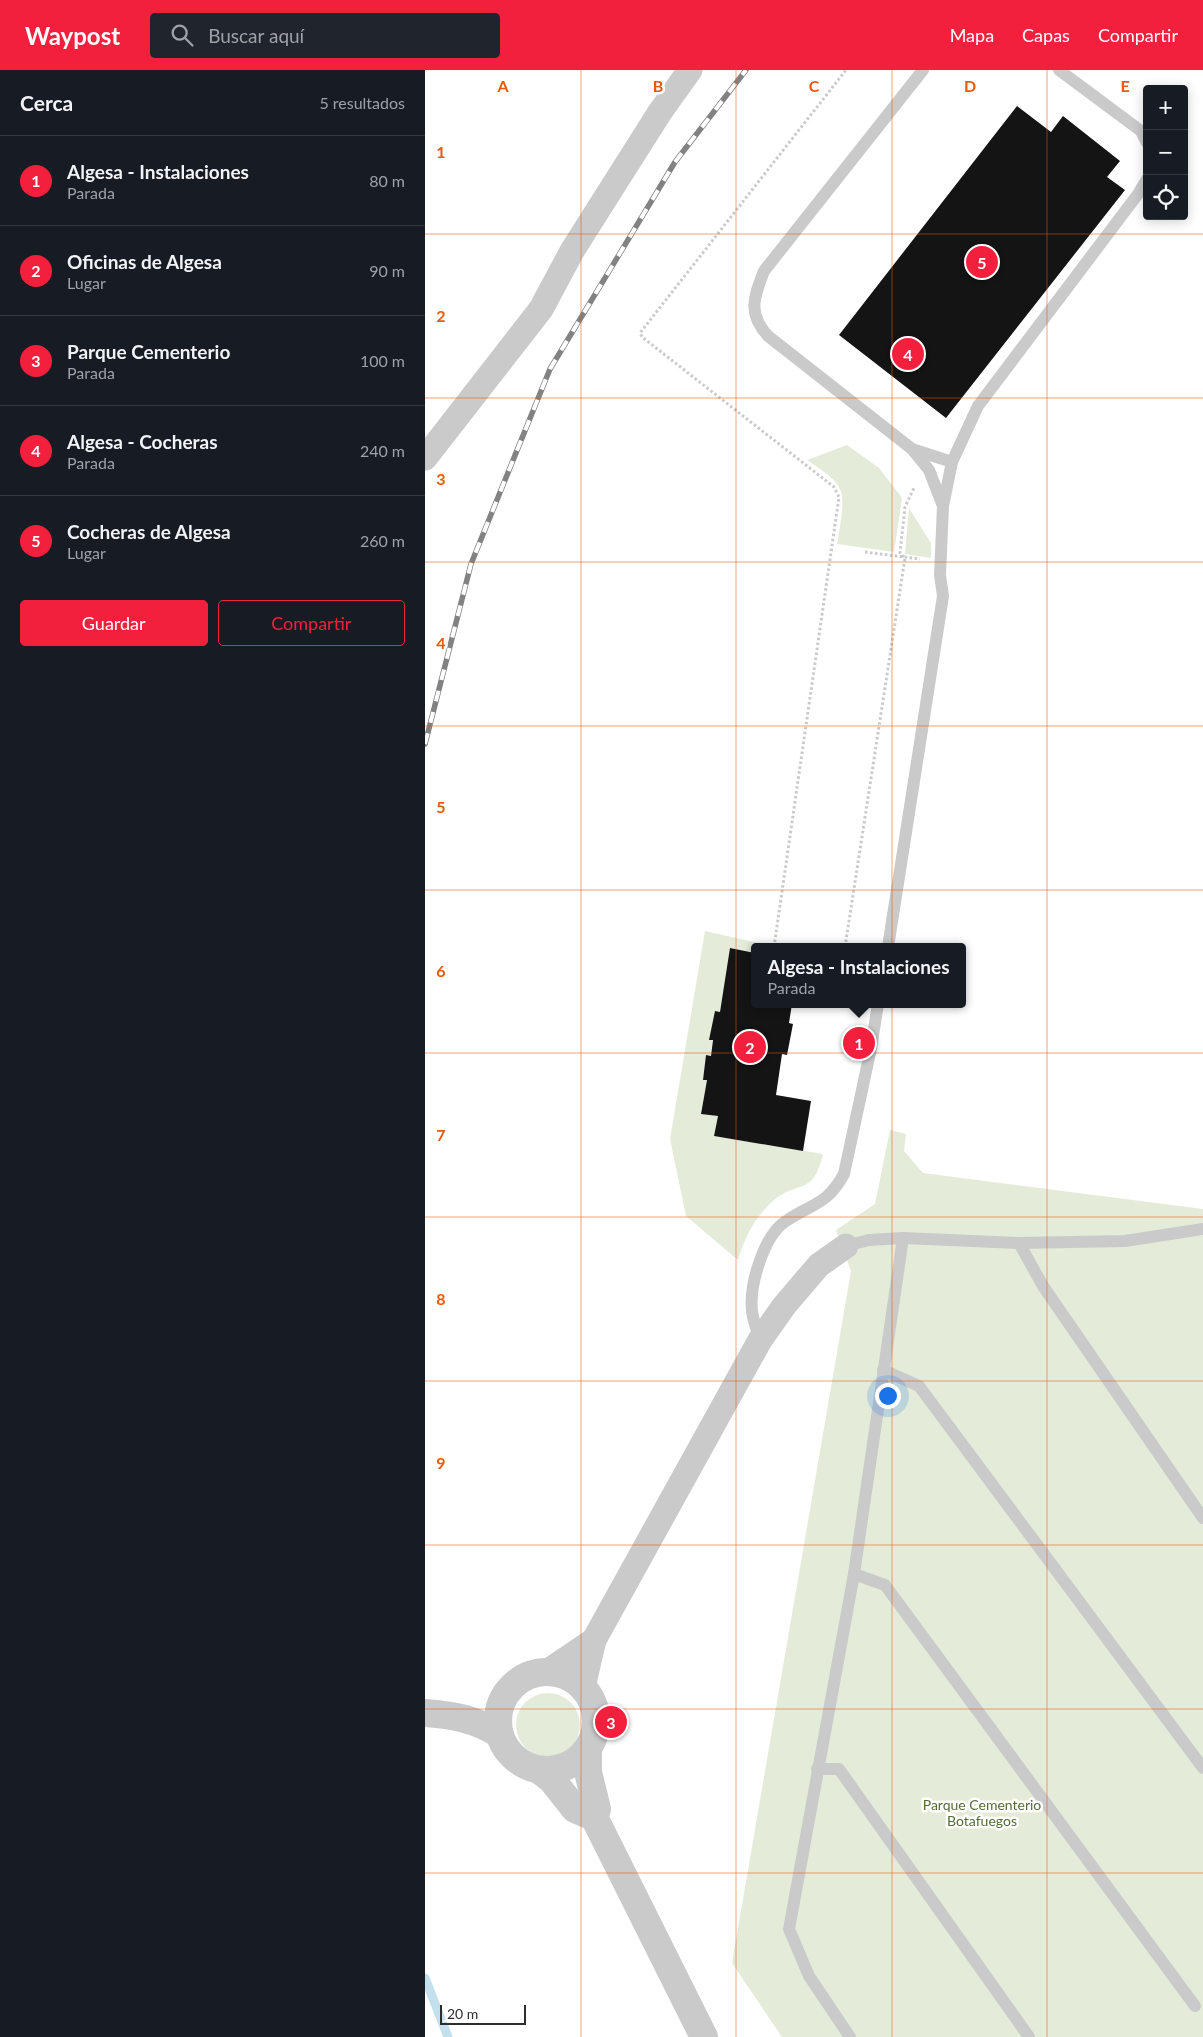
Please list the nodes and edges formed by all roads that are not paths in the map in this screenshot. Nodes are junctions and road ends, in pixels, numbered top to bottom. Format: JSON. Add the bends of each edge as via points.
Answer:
{"nodes":[{"id":1,"x":690,"y":70,"type":"edge"},
{"id":2,"x":923,"y":70,"type":"edge"},
{"id":3,"x":1059,"y":70,"type":"edge"},
{"id":4,"x":1143,"y":135,"type":"edge"},
{"id":5,"x":1143,"y":186,"type":"edge"},
{"id":6,"x":911,"y":449,"type":"junction"},
{"id":7,"x":425,"y":458,"type":"edge"},
{"id":8,"x":952,"y":462,"type":"junction"},
{"id":9,"x":943,"y":506,"type":"junction"},
{"id":10,"x":889,"y":943,"type":"edge"},
{"id":11,"x":877,"y":1008,"type":"edge"},
{"id":12,"x":1203,"y":1228,"type":"edge"},
{"id":13,"x":903,"y":1238,"type":"junction"},
{"id":14,"x":1019,"y":1242,"type":"junction"},
{"id":15,"x":846,"y":1246,"type":"joint"},
{"id":16,"x":760,"y":1340,"type":"junction"},
{"id":17,"x":883,"y":1370,"type":"junction"},
{"id":18,"x":1203,"y":1518,"type":"edge"},
{"id":19,"x":854,"y":1574,"type":"junction"},
{"id":20,"x":594,"y":1640,"type":"junction"},
{"id":21,"x":548,"y":1671,"type":"junction"},
{"id":22,"x":583,"y":1687,"type":"junction"},
{"id":23,"x":504,"y":1696,"type":"junction"},
{"id":24,"x":425,"y":1713,"type":"edge"},
{"id":25,"x":455,"y":1716,"type":"junction"},
{"id":26,"x":499,"y":1734,"type":"junction"},
{"id":27,"x":588,"y":1748,"type":"junction"},
{"id":28,"x":817,"y":1768,"type":"junction"},
{"id":29,"x":1203,"y":1768,"type":"edge"},
{"id":30,"x":539,"y":1770,"type":"junction"},
{"id":31,"x":594,"y":1817,"type":"junction"},
{"id":32,"x":1195,"y":2006,"type":"dead end"},
{"id":33,"x":704,"y":2037,"type":"edge"},
{"id":34,"x":850,"y":2037,"type":"edge"},
{"id":35,"x":1029,"y":2037,"type":"edge"}],
"edges":[{"from":1,"to":7,"type":"street","via":[[572,251],[541,309]]},
{"from":2,"to":6,"type":"lane","via":[[764,271],[754,302],[759,327],[767,336]]},
{"from":3,"to":4,"type":"lane"},
{"from":5,"to":8,"type":"lane","via":[[978,406]]},
{"from":6,"to":8,"type":"lane"},
{"from":6,"to":9,"type":"lane","via":[[929,470]]},
{"from":8,"to":9,"type":"lane"},
{"from":9,"to":10,"type":"lane","via":[[940,562],[943,596]]},
{"from":11,"to":16,"type":"lane","via":[[844,1174],[836,1190],[823,1202],[785,1221],[773,1234],[754,1279],[752,1311]]},
{"from":12,"to":14,"type":"lane","via":[[1125,1241]]},
{"from":13,"to":14,"type":"lane"},
{"from":13,"to":15,"type":"lane","via":[[869,1240]]},
{"from":13,"to":17,"type":"lane"},
{"from":14,"to":18,"type":"lane","via":[[1043,1286]]},
{"from":15,"to":16,"type":"street","via":[[819,1265]]},
{"from":16,"to":20,"type":"street"},
{"from":17,"to":19,"type":"lane"},
{"from":17,"to":29,"type":"lane","via":[[919,1386]]},
{"from":19,"to":28,"type":"lane"},
{"from":19,"to":32,"type":"lane","via":[[885,1586]]},
{"from":20,"to":21,"type":"street"},
{"from":20,"to":22,"type":"street"},
{"from":21,"to":22,"type":"street","via":[[573,1678]]},
{"from":21,"to":23,"type":"street","via":[[523,1677]]},
{"from":22,"to":27,"type":"street","via":[[595,1710],[594,1736]]},
{"from":23,"to":25,"type":"street","via":[[472,1713]]},
{"from":23,"to":26,"type":"street","via":[[497,1721]]},
{"from":24,"to":25,"type":"street"},
{"from":25,"to":26,"type":"street"},
{"from":26,"to":30,"type":"street","via":[[514,1758]]},
{"from":27,"to":30,"type":"street","via":[[567,1766]]},
{"from":27,"to":31,"type":"street","via":[[588,1772],[597,1809]]},
{"from":28,"to":34,"type":"lane","via":[[789,1929],[809,1976]]},
{"from":28,"to":35,"type":"lane","via":[[839,1769]]},
{"from":30,"to":31,"type":"street","via":[[552,1780],[575,1809]]},
{"from":31,"to":33,"type":"street"}]}
